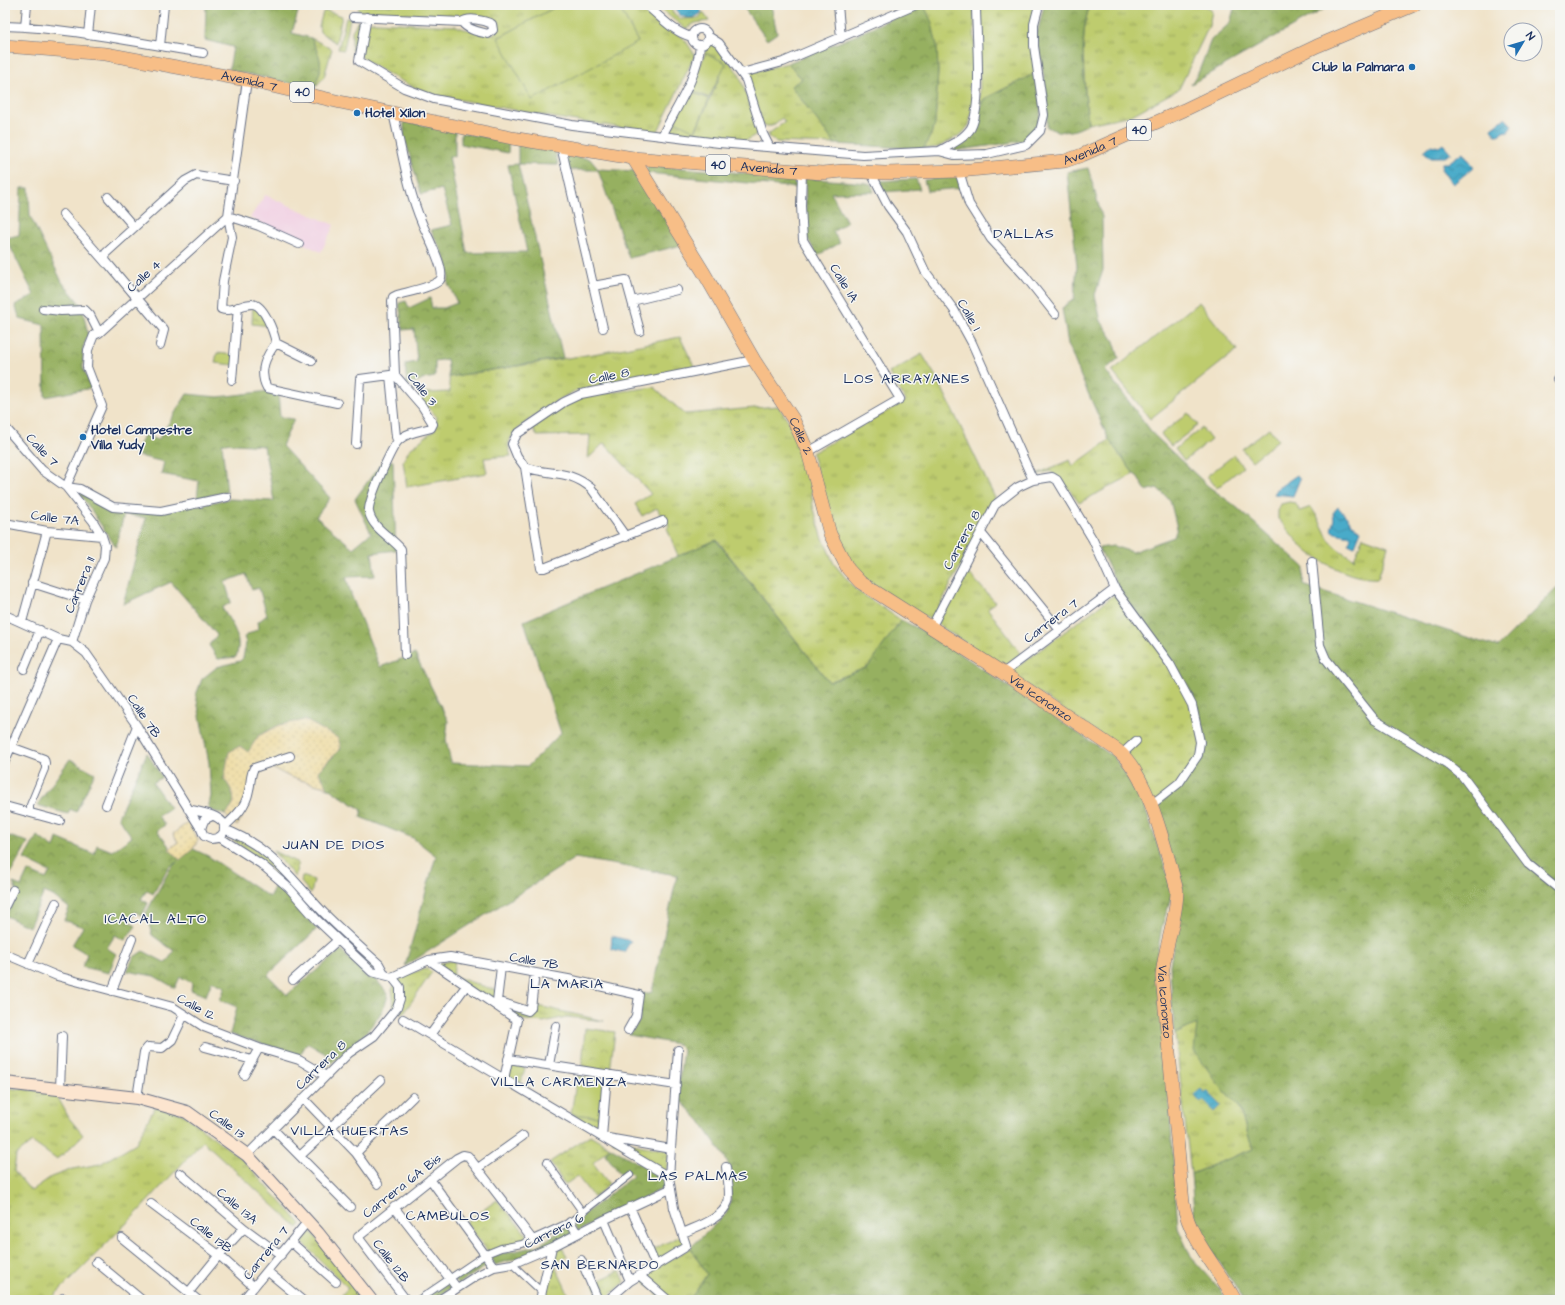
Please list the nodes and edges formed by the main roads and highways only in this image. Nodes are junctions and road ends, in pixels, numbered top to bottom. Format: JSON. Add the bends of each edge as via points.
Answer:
{"nodes":[{"id":1,"x":1414,"y":5,"type":"edge"},
{"id":2,"x":5,"y":46,"type":"edge"},
{"id":3,"x":633,"y":158,"type":"junction"},
{"id":4,"x":1001,"y":672,"type":"joint"},
{"id":5,"x":5,"y":1083,"type":"edge"},
{"id":6,"x":371,"y":1300,"type":"edge"},
{"id":7,"x":1235,"y":1300,"type":"edge"}],
"edges":[{"from":1,"to":3,"type":"main road","name":"Avenida 7","number":"40","via":[[1317,46],[1184,110],[1065,161],[959,171],[822,173]]},
{"from":2,"to":3,"type":"main road","name":"Avenida 7","number":"40","via":[[106,54],[247,80],[393,113]]},
{"from":3,"to":4,"type":"main road","name":"Calle 2","via":[[754,360],[793,419],[808,452],[830,534],[848,569],[860,582]]},
{"from":4,"to":7,"type":"main road","name":"Vía Icononzo","via":[[1122,754],[1143,786],[1177,890],[1177,907],[1162,977],[1184,1203],[1190,1227],[1200,1247]]},
{"from":5,"to":6,"type":"main road","name":"Calle 13","via":[[137,1098],[187,1112],[247,1155],[308,1221]]}]}
